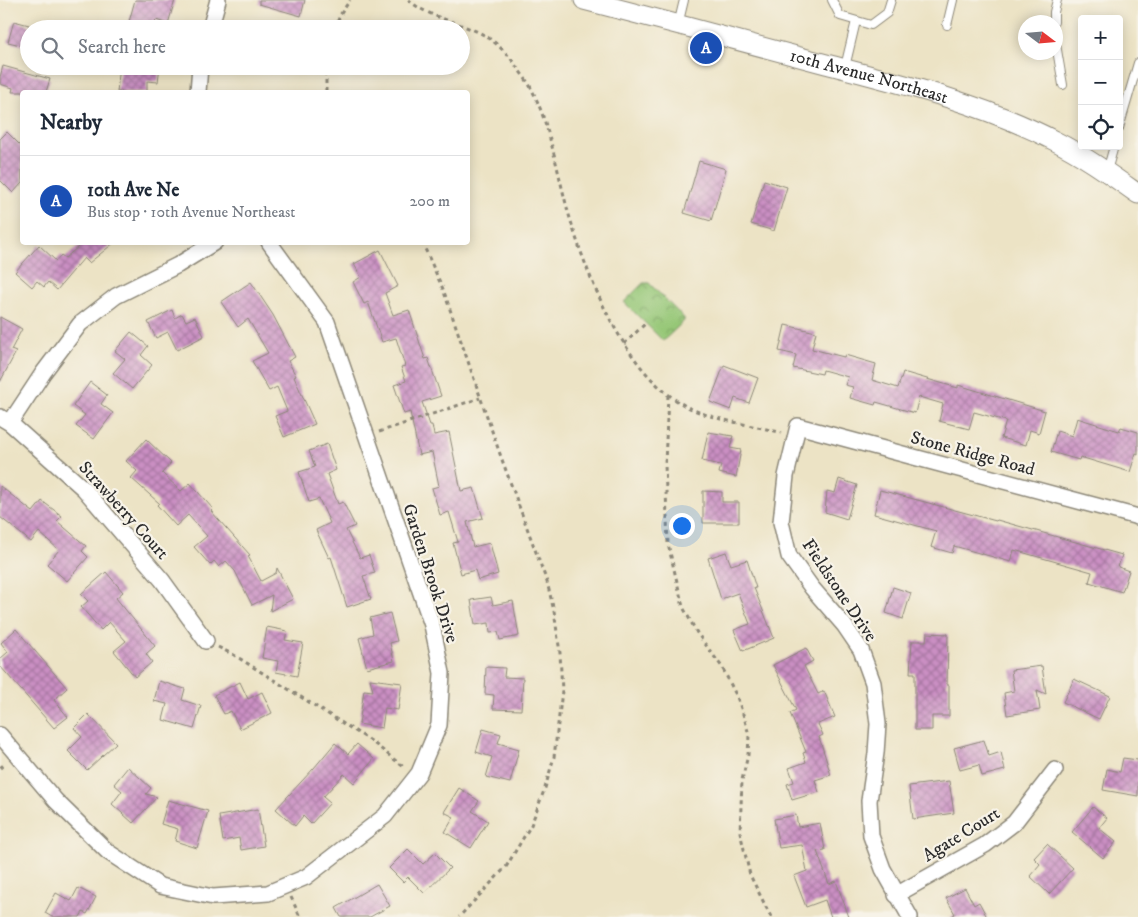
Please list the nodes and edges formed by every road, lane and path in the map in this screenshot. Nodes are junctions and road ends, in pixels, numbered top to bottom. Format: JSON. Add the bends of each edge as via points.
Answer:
{"nodes":[{"id":1,"x":218,"y":0,"type":"edge"},
{"id":2,"x":350,"y":0,"type":"edge"},
{"id":3,"x":408,"y":0,"type":"edge"},
{"id":4,"x":584,"y":0,"type":"edge"},
{"id":5,"x":684,"y":0,"type":"edge"},
{"id":6,"x":832,"y":0,"type":"edge"},
{"id":7,"x":891,"y":0,"type":"edge"},
{"id":8,"x":953,"y":0,"type":"edge"},
{"id":9,"x":1057,"y":0,"type":"edge"},
{"id":10,"x":1054,"y":15,"type":"edge"},
{"id":11,"x":212,"y":20,"type":"edge"},
{"id":12,"x":338,"y":20,"type":"edge"},
{"id":13,"x":448,"y":20,"type":"edge"},
{"id":14,"x":856,"y":21,"type":"junction"},
{"id":15,"x":678,"y":25,"type":"junction"},
{"id":16,"x":947,"y":25,"type":"dead end"},
{"id":17,"x":470,"y":29,"type":"edge"},
{"id":18,"x":1059,"y":60,"type":"edge"},
{"id":19,"x":1138,"y":63,"type":"edge"},
{"id":20,"x":844,"y":68,"type":"junction"},
{"id":21,"x":199,"y":75,"type":"edge"},
{"id":22,"x":326,"y":75,"type":"edge"},
{"id":23,"x":1063,"y":85,"type":"dead end"},
{"id":24,"x":198,"y":90,"type":"edge"},
{"id":25,"x":326,"y":90,"type":"edge"},
{"id":26,"x":1123,"y":114,"type":"edge"},
{"id":27,"x":1113,"y":150,"type":"edge"},
{"id":28,"x":1107,"y":172,"type":"junction"},
{"id":29,"x":1138,"y":194,"type":"edge"},
{"id":30,"x":210,"y":245,"type":"edge"},
{"id":31,"x":271,"y":245,"type":"edge"},
{"id":32,"x":423,"y":245,"type":"edge"},
{"id":33,"x":646,"y":323,"type":"dead end"},
{"id":34,"x":624,"y":344,"type":"junction"},
{"id":35,"x":668,"y":395,"type":"junction"},
{"id":36,"x":480,"y":398,"type":"junction"},
{"id":37,"x":5,"y":420,"type":"edge"},
{"id":38,"x":798,"y":426,"type":"joint"},
{"id":39,"x":768,"y":429,"type":"dead end"},
{"id":40,"x":367,"y":436,"type":"junction"},
{"id":41,"x":1138,"y":517,"type":"edge"},
{"id":42,"x":206,"y":641,"type":"joint"},
{"id":43,"x":2,"y":743,"type":"edge"},
{"id":44,"x":1055,"y":770,"type":"dead end"},
{"id":45,"x":416,"y":778,"type":"junction"},
{"id":46,"x":896,"y":895,"type":"junction"},
{"id":47,"x":459,"y":917,"type":"edge"},
{"id":48,"x":771,"y":917,"type":"edge"},
{"id":49,"x":910,"y":917,"type":"edge"}],
"edges":[{"from":1,"to":11,"type":"street"},
{"from":2,"to":12,"type":"path"},
{"from":3,"to":13,"type":"path"},
{"from":4,"to":15,"type":"street","name":"10th Avenue Northeast"},
{"from":5,"to":15,"type":"lane"},
{"from":6,"to":14,"type":"lane","via":[[840,16]]},
{"from":7,"to":14,"type":"lane","via":[[887,13],[871,25]]},
{"from":8,"to":16,"type":"lane"},
{"from":9,"to":10,"type":"lane"},
{"from":14,"to":20,"type":"lane"},
{"from":15,"to":20,"type":"street","name":"10th Avenue Northeast"},
{"from":17,"to":34,"type":"path","via":[[485,35],[515,64],[531,88],[587,268]]},
{"from":18,"to":23,"type":"lane"},
{"from":19,"to":26,"type":"lane"},
{"from":20,"to":28,"type":"street","name":"10th Avenue Northeast","via":[[1004,118],[1055,141]]},
{"from":21,"to":24,"type":"street"},
{"from":22,"to":25,"type":"path"},
{"from":27,"to":28,"type":"lane"},
{"from":28,"to":29,"type":"street","name":"10th Avenue Northeast"},
{"from":30,"to":37,"type":"street","via":[[116,296],[80,324]]},
{"from":31,"to":40,"type":"street","name":"Garden Brook Drive","via":[[327,322]]},
{"from":32,"to":36,"type":"path","via":[[443,289]]},
{"from":33,"to":34,"type":"path"},
{"from":34,"to":35,"type":"path","via":[[643,370]]},
{"from":35,"to":39,"type":"path","via":[[708,414]]},
{"from":35,"to":48,"type":"path","via":[[665,464],[668,544],[683,607],[696,633],[722,667],[744,717],[749,736],[742,780],[740,832],[750,875]]},
{"from":36,"to":40,"type":"path"},
{"from":36,"to":47,"type":"path","via":[[548,582],[560,653],[562,691],[554,757],[531,825],[506,867]]},
{"from":37,"to":42,"type":"street","name":"Strawberry Court","via":[[84,489],[162,580]]},
{"from":38,"to":41,"type":"street","name":"Stone Ridge Road"},
{"from":38,"to":46,"type":"street","name":"Fieldstone Drive","via":[[786,476],[781,522],[790,556],[844,625],[860,650],[872,683],[878,724],[869,801],[871,836]]},
{"from":40,"to":45,"type":"street","name":"Garden Brook Drive","via":[[432,625],[442,672],[439,725]]},
{"from":42,"to":45,"type":"path","via":[[234,655],[371,741]]},
{"from":43,"to":45,"type":"street","name":"Garden Brook Drive","via":[[108,852],[160,886],[214,897],[268,893],[306,877],[385,816]]},
{"from":44,"to":46,"type":"street","name":"Agate Court","via":[[1014,823],[985,845]]},
{"from":46,"to":49,"type":"street","name":"Fieldstone Drive"}]}
